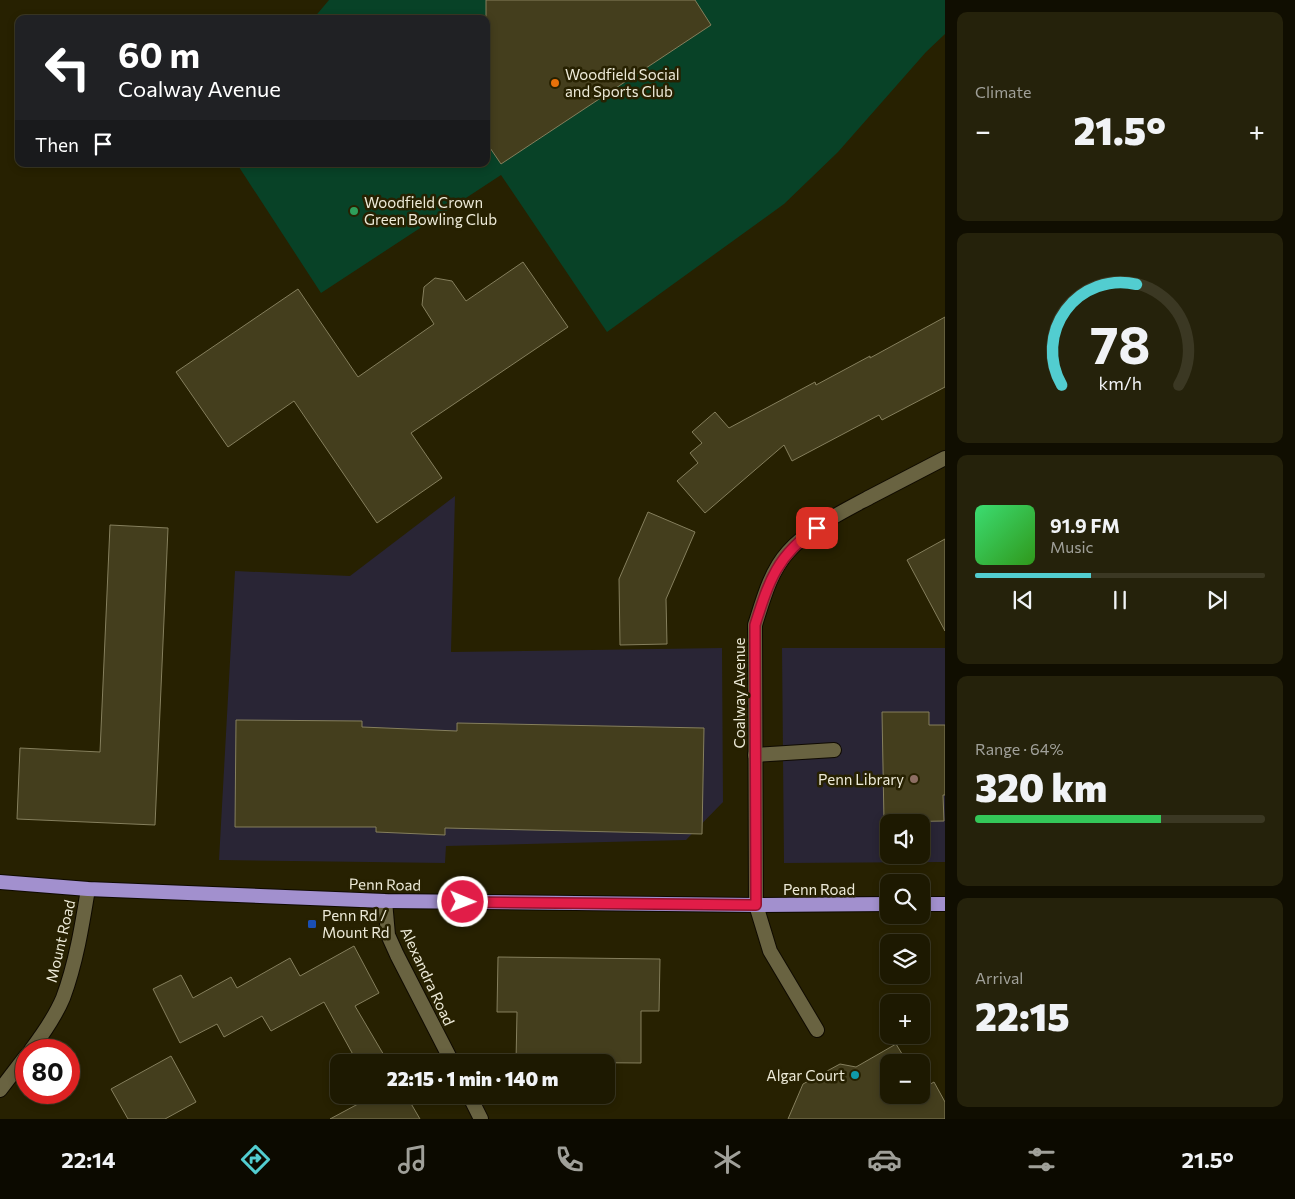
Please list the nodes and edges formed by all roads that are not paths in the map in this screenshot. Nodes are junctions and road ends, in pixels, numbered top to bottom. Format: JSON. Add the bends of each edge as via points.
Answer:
{"nodes":[{"id":1,"x":945,"y":458,"type":"edge"},
{"id":2,"x":834,"y":750,"type":"dead end"},
{"id":3,"x":755,"y":755,"type":"junction"},
{"id":4,"x":0,"y":882,"type":"edge"},
{"id":5,"x":88,"y":890,"type":"junction"},
{"id":6,"x":385,"y":901,"type":"junction"},
{"id":7,"x":880,"y":904,"type":"edge"},
{"id":8,"x":930,"y":904,"type":"edge"},
{"id":9,"x":945,"y":904,"type":"edge"},
{"id":10,"x":756,"y":905,"type":"junction"},
{"id":11,"x":817,"y":1030,"type":"dead end"},
{"id":12,"x":40,"y":1039,"type":"edge"},
{"id":13,"x":448,"y":1054,"type":"edge"},
{"id":14,"x":15,"y":1070,"type":"edge"},
{"id":15,"x":0,"y":1090,"type":"edge"},
{"id":16,"x":474,"y":1104,"type":"edge"},
{"id":17,"x":481,"y":1119,"type":"edge"}],
"edges":[{"from":1,"to":3,"type":"street","name":"Coalway Avenue","via":[[806,535],[776,569],[755,625]]},
{"from":2,"to":3,"type":"street"},
{"from":3,"to":10,"type":"street","name":"Coalway Avenue"},
{"from":4,"to":5,"type":"highway","name":"Penn Road"},
{"from":5,"to":6,"type":"highway","name":"Penn Road"},
{"from":5,"to":12,"type":"street","name":"Mount Road","via":[[78,949],[62,999]]},
{"from":6,"to":10,"type":"highway","name":"Penn Road"},
{"from":6,"to":13,"type":"street","name":"Alexandra Road","via":[[388,935]]},
{"from":7,"to":10,"type":"highway","name":"Penn Road"},
{"from":8,"to":9,"type":"highway"},
{"from":10,"to":11,"type":"street","name":"Coalway Avenue","via":[[770,951]]},
{"from":14,"to":15,"type":"street"},
{"from":16,"to":17,"type":"street"}]}
